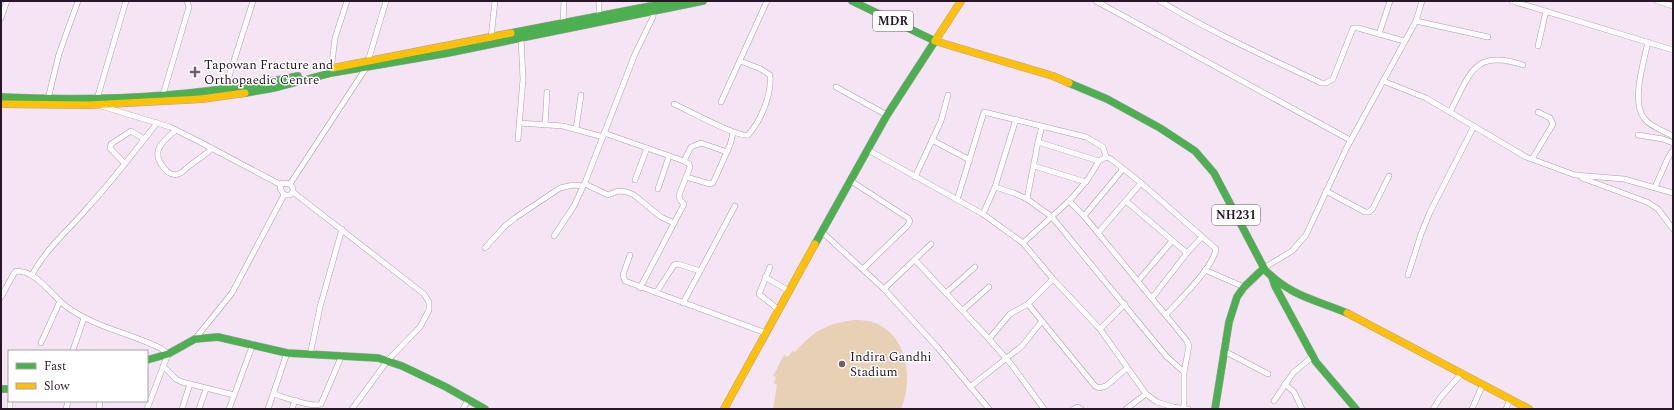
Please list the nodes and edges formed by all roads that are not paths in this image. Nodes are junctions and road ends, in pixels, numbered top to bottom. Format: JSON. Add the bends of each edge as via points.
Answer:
{"nodes":[{"id":1,"x":7,"y":1,"type":"edge"},
{"id":2,"x":78,"y":1,"type":"edge"},
{"id":3,"x":126,"y":1,"type":"edge"},
{"id":4,"x":187,"y":1,"type":"edge"},
{"id":5,"x":253,"y":1,"type":"edge"},
{"id":6,"x":347,"y":1,"type":"edge"},
{"id":7,"x":386,"y":1,"type":"edge"},
{"id":8,"x":495,"y":1,"type":"edge"},
{"id":9,"x":564,"y":1,"type":"edge"},
{"id":10,"x":599,"y":1,"type":"edge"},
{"id":11,"x":676,"y":1,"type":"edge"},
{"id":12,"x":703,"y":1,"type":"edge"},
{"id":13,"x":767,"y":1,"type":"edge"},
{"id":14,"x":852,"y":1,"type":"edge"},
{"id":15,"x":961,"y":1,"type":"edge"},
{"id":16,"x":1096,"y":1,"type":"edge"},
{"id":17,"x":1160,"y":1,"type":"edge"},
{"id":18,"x":1390,"y":1,"type":"edge"},
{"id":19,"x":1422,"y":1,"type":"edge"},
{"id":20,"x":1512,"y":1,"type":"edge"},
{"id":21,"x":1657,"y":1,"type":"edge"},
{"id":22,"x":1673,"y":5,"type":"edge"},
{"id":23,"x":653,"y":6,"type":"edge"},
{"id":24,"x":1546,"y":11,"type":"junction"},
{"id":25,"x":599,"y":16,"type":"junction"},
{"id":26,"x":1,"y":18,"type":"edge"},
{"id":27,"x":1416,"y":21,"type":"junction"},
{"id":28,"x":564,"y":24,"type":"junction"},
{"id":29,"x":1379,"y":34,"type":"junction"},
{"id":30,"x":1488,"y":37,"type":"dead end"},
{"id":31,"x":491,"y":38,"type":"junction"},
{"id":32,"x":521,"y":38,"type":"junction"},
{"id":33,"x":935,"y":41,"type":"junction"},
{"id":34,"x":1404,"y":41,"type":"junction"},
{"id":35,"x":1648,"y":42,"type":"junction"},
{"id":36,"x":1538,"y":46,"type":"dead end"},
{"id":37,"x":1673,"y":50,"type":"edge"},
{"id":38,"x":740,"y":61,"type":"junction"},
{"id":39,"x":367,"y":65,"type":"junction"},
{"id":40,"x":1523,"y":65,"type":"dead end"},
{"id":41,"x":331,"y":71,"type":"junction"},
{"id":42,"x":1382,"y":81,"type":"junction"},
{"id":43,"x":836,"y":87,"type":"dead end"},
{"id":44,"x":225,"y":89,"type":"junction"},
{"id":45,"x":547,"y":92,"type":"dead end"},
{"id":46,"x":581,"y":95,"type":"dead end"},
{"id":47,"x":948,"y":95,"type":"dead end"},
{"id":48,"x":1,"y":97,"type":"edge"},
{"id":49,"x":162,"y":98,"type":"junction"},
{"id":50,"x":48,"y":99,"type":"junction"},
{"id":51,"x":97,"y":102,"type":"junction"},
{"id":52,"x":720,"y":102,"type":"dead end"},
{"id":53,"x":1,"y":104,"type":"edge"},
{"id":54,"x":674,"y":104,"type":"dead end"},
{"id":55,"x":1450,"y":112,"type":"junction"},
{"id":56,"x":1538,"y":112,"type":"dead end"},
{"id":57,"x":887,"y":115,"type":"junction"},
{"id":58,"x":1016,"y":119,"type":"junction"},
{"id":59,"x":157,"y":123,"type":"junction"},
{"id":60,"x":519,"y":123,"type":"junction"},
{"id":61,"x":545,"y":125,"type":"junction"},
{"id":62,"x":1042,"y":126,"type":"junction"},
{"id":63,"x":1474,"y":126,"type":"junction"},
{"id":64,"x":576,"y":129,"type":"junction"},
{"id":65,"x":176,"y":130,"type":"junction"},
{"id":66,"x":733,"y":133,"type":"junction"},
{"id":67,"x":604,"y":135,"type":"junction"},
{"id":68,"x":1638,"y":135,"type":"dead end"},
{"id":69,"x":1673,"y":136,"type":"edge"},
{"id":70,"x":144,"y":139,"type":"junction"},
{"id":71,"x":518,"y":139,"type":"dead end"},
{"id":72,"x":932,"y":140,"type":"junction"},
{"id":73,"x":1350,"y":140,"type":"junction"},
{"id":74,"x":1038,"y":142,"type":"junction"},
{"id":75,"x":1673,"y":143,"type":"edge"},
{"id":76,"x":212,"y":148,"type":"junction"},
{"id":77,"x":647,"y":148,"type":"junction"},
{"id":78,"x":868,"y":150,"type":"junction"},
{"id":79,"x":1673,"y":150,"type":"edge"},
{"id":80,"x":727,"y":152,"type":"junction"},
{"id":81,"x":669,"y":156,"type":"junction"},
{"id":82,"x":1106,"y":157,"type":"junction"},
{"id":83,"x":1532,"y":159,"type":"junction"},
{"id":84,"x":1670,"y":159,"type":"edge"},
{"id":85,"x":970,"y":160,"type":"junction"},
{"id":86,"x":684,"y":161,"type":"junction"},
{"id":87,"x":1099,"y":162,"type":"junction"},
{"id":88,"x":124,"y":163,"type":"junction"},
{"id":89,"x":1034,"y":166,"type":"junction"},
{"id":90,"x":1123,"y":169,"type":"junction"},
{"id":91,"x":1575,"y":175,"type":"junction"},
{"id":92,"x":1389,"y":176,"type":"dead end"},
{"id":93,"x":686,"y":177,"type":"junction"},
{"id":94,"x":916,"y":177,"type":"junction"},
{"id":95,"x":635,"y":180,"type":"dead end"},
{"id":96,"x":850,"y":181,"type":"junction"},
{"id":97,"x":1086,"y":182,"type":"junction"},
{"id":98,"x":1141,"y":183,"type":"junction"},
{"id":99,"x":290,"y":184,"type":"junction"},
{"id":100,"x":281,"y":185,"type":"junction"},
{"id":101,"x":584,"y":185,"type":"junction"},
{"id":102,"x":995,"y":187,"type":"junction"},
{"id":103,"x":1655,"y":187,"type":"junction"},
{"id":104,"x":658,"y":189,"type":"dead end"},
{"id":105,"x":293,"y":192,"type":"junction"},
{"id":106,"x":1326,"y":192,"type":"junction"},
{"id":107,"x":1673,"y":193,"type":"edge"},
{"id":108,"x":284,"y":195,"type":"junction"},
{"id":109,"x":1027,"y":199,"type":"junction"},
{"id":110,"x":957,"y":200,"type":"junction"},
{"id":111,"x":1069,"y":201,"type":"junction"},
{"id":112,"x":1126,"y":201,"type":"junction"},
{"id":113,"x":735,"y":206,"type":"dead end"},
{"id":114,"x":983,"y":214,"type":"junction"},
{"id":115,"x":1084,"y":216,"type":"junction"},
{"id":116,"x":1052,"y":217,"type":"junction"},
{"id":117,"x":674,"y":223,"type":"junction"},
{"id":118,"x":342,"y":229,"type":"junction"},
{"id":119,"x":1673,"y":229,"type":"edge"},
{"id":120,"x":822,"y":232,"type":"junction"},
{"id":121,"x":1098,"y":233,"type":"junction"},
{"id":122,"x":554,"y":236,"type":"dead end"},
{"id":123,"x":1202,"y":237,"type":"junction"},
{"id":124,"x":1172,"y":241,"type":"junction"},
{"id":125,"x":1023,"y":243,"type":"junction"},
{"id":126,"x":931,"y":244,"type":"dead end"},
{"id":127,"x":485,"y":248,"type":"dead end"},
{"id":128,"x":1186,"y":253,"type":"junction"},
{"id":129,"x":630,"y":255,"type":"dead end"},
{"id":130,"x":915,"y":260,"type":"junction"},
{"id":131,"x":770,"y":267,"type":"dead end"},
{"id":132,"x":975,"y":267,"type":"dead end"},
{"id":133,"x":1264,"y":268,"type":"junction"},
{"id":134,"x":862,"y":269,"type":"junction"},
{"id":135,"x":1205,"y":270,"type":"junction"},
{"id":136,"x":700,"y":271,"type":"junction"},
{"id":137,"x":32,"y":275,"type":"junction"},
{"id":138,"x":1408,"y":275,"type":"dead end"},
{"id":139,"x":1271,"y":276,"type":"junction"},
{"id":140,"x":765,"y":277,"type":"junction"},
{"id":141,"x":1053,"y":279,"type":"junction"},
{"id":142,"x":1138,"y":281,"type":"junction"},
{"id":143,"x":989,"y":287,"type":"dead end"},
{"id":144,"x":1244,"y":287,"type":"junction"},
{"id":145,"x":640,"y":288,"type":"junction"},
{"id":146,"x":884,"y":289,"type":"junction"},
{"id":147,"x":789,"y":291,"type":"junction"},
{"id":148,"x":946,"y":293,"type":"junction"},
{"id":149,"x":656,"y":294,"type":"junction"},
{"id":150,"x":1,"y":297,"type":"edge"},
{"id":151,"x":1152,"y":298,"type":"junction"},
{"id":152,"x":60,"y":301,"type":"junction"},
{"id":153,"x":683,"y":303,"type":"junction"},
{"id":154,"x":1028,"y":304,"type":"junction"},
{"id":155,"x":1125,"y":304,"type":"junction"},
{"id":156,"x":779,"y":310,"type":"junction"},
{"id":157,"x":963,"y":310,"type":"junction"},
{"id":158,"x":1166,"y":315,"type":"junction"},
{"id":159,"x":84,"y":318,"type":"junction"},
{"id":160,"x":1042,"y":321,"type":"junction"},
{"id":161,"x":1100,"y":330,"type":"junction"},
{"id":162,"x":766,"y":333,"type":"junction"},
{"id":163,"x":195,"y":338,"type":"junction"},
{"id":164,"x":989,"y":339,"type":"junction"},
{"id":165,"x":41,"y":343,"type":"dead end"},
{"id":166,"x":252,"y":344,"type":"junction"},
{"id":167,"x":73,"y":350,"type":"dead end"},
{"id":168,"x":1224,"y":351,"type":"junction"},
{"id":169,"x":287,"y":353,"type":"junction"},
{"id":170,"x":168,"y":354,"type":"junction"},
{"id":171,"x":310,"y":355,"type":"junction"},
{"id":172,"x":342,"y":355,"type":"junction"},
{"id":173,"x":1313,"y":356,"type":"junction"},
{"id":174,"x":1005,"y":358,"type":"junction"},
{"id":175,"x":148,"y":360,"type":"edge"},
{"id":176,"x":388,"y":360,"type":"junction"},
{"id":177,"x":163,"y":366,"type":"junction"},
{"id":178,"x":1127,"y":368,"type":"junction"},
{"id":179,"x":1184,"y":372,"type":"junction"},
{"id":180,"x":1462,"y":373,"type":"junction"},
{"id":181,"x":1268,"y":374,"type":"dead end"},
{"id":182,"x":190,"y":384,"type":"junction"},
{"id":183,"x":1285,"y":384,"type":"junction"},
{"id":184,"x":1483,"y":384,"type":"junction"},
{"id":185,"x":970,"y":387,"type":"junction"},
{"id":186,"x":206,"y":389,"type":"junction"},
{"id":187,"x":274,"y":394,"type":"junction"},
{"id":188,"x":1146,"y":394,"type":"junction"},
{"id":189,"x":234,"y":395,"type":"junction"},
{"id":190,"x":1510,"y":399,"type":"junction"},
{"id":191,"x":295,"y":400,"type":"junction"},
{"id":192,"x":468,"y":400,"type":"junction"},
{"id":193,"x":1274,"y":401,"type":"dead end"},
{"id":194,"x":147,"y":409,"type":"edge"},
{"id":195,"x":182,"y":409,"type":"edge"},
{"id":196,"x":200,"y":409,"type":"edge"},
{"id":197,"x":229,"y":409,"type":"edge"},
{"id":198,"x":268,"y":409,"type":"edge"},
{"id":199,"x":292,"y":409,"type":"edge"},
{"id":200,"x":352,"y":409,"type":"edge"},
{"id":201,"x":463,"y":409,"type":"edge"},
{"id":202,"x":485,"y":409,"type":"edge"},
{"id":203,"x":724,"y":409,"type":"edge"},
{"id":204,"x":989,"y":409,"type":"edge"},
{"id":205,"x":1044,"y":409,"type":"edge"},
{"id":206,"x":1073,"y":409,"type":"edge"},
{"id":207,"x":1081,"y":409,"type":"edge"},
{"id":208,"x":1126,"y":409,"type":"edge"},
{"id":209,"x":1186,"y":409,"type":"edge"},
{"id":210,"x":1215,"y":409,"type":"edge"},
{"id":211,"x":1302,"y":409,"type":"edge"},
{"id":212,"x":1356,"y":409,"type":"edge"},
{"id":213,"x":1433,"y":409,"type":"edge"},
{"id":214,"x":1472,"y":409,"type":"edge"},
{"id":215,"x":1506,"y":409,"type":"edge"},
{"id":216,"x":1529,"y":409,"type":"edge"}],
"edges":[{"from":1,"to":26,"type":"street"},
{"from":2,"to":50,"type":"street","via":[[59,54]]},
{"from":3,"to":51,"type":"street"},
{"from":4,"to":49,"type":"street","via":[[189,8]]},
{"from":5,"to":44,"type":"street"},
{"from":6,"to":41,"type":"street","via":[[335,38]]},
{"from":7,"to":39,"type":"street"},
{"from":8,"to":31,"type":"street"},
{"from":9,"to":28,"type":"street"},
{"from":10,"to":25,"type":"street"},
{"from":11,"to":23,"type":"main road"},
{"from":12,"to":23,"type":"main road"},
{"from":13,"to":38,"type":"street"},
{"from":14,"to":33,"type":"main road","number":"MDR"},
{"from":15,"to":33,"type":"main road"},
{"from":16,"to":73,"type":"street"},
{"from":17,"to":29,"type":"street","via":[[1181,14],[1322,83],[1333,79],[1353,28]]},
{"from":18,"to":29,"type":"street"},
{"from":19,"to":27,"type":"street"},
{"from":20,"to":24,"type":"street"},
{"from":21,"to":22,"type":"street"},
{"from":23,"to":25,"type":"main road"},
{"from":23,"to":32,"type":"main road"},
{"from":23,"to":67,"type":"street","via":[[653,17],[635,54]]},
{"from":24,"to":35,"type":"street"},
{"from":24,"to":36,"type":"street"},
{"from":25,"to":28,"type":"main road"},
{"from":27,"to":30,"type":"street"},
{"from":27,"to":34,"type":"street"},
{"from":28,"to":31,"type":"main road"},
{"from":29,"to":34,"type":"street"},
{"from":31,"to":39,"type":"main road"},
{"from":32,"to":39,"type":"main road"},
{"from":32,"to":60,"type":"street"},
{"from":33,"to":57,"type":"main road"},
{"from":33,"to":133,"type":"main road","number":"NH231","via":[[1060,79],[1107,99],[1195,151],[1214,173]]},
{"from":34,"to":42,"type":"street"},
{"from":35,"to":37,"type":"street"},
{"from":35,"to":69,"type":"street","via":[[1638,90],[1641,113],[1648,122]]},
{"from":38,"to":52,"type":"street"},
{"from":38,"to":66,"type":"street","via":[[768,73],[770,82],[767,98],[751,131],[745,136]]},
{"from":39,"to":41,"type":"main road"},
{"from":39,"to":99,"type":"street"},
{"from":40,"to":55,"type":"street","via":[[1507,60],[1487,60],[1479,63],[1473,69]]},
{"from":41,"to":44,"type":"main road"},
{"from":41,"to":49,"type":"main road","via":[[274,88],[223,97]]},
{"from":42,"to":55,"type":"street","via":[[1426,98]]},
{"from":42,"to":73,"type":"street"},
{"from":43,"to":57,"type":"street"},
{"from":44,"to":49,"type":"main road"},
{"from":45,"to":61,"type":"street"},
{"from":46,"to":64,"type":"street"},
{"from":47,"to":72,"type":"street","via":[[941,121]]},
{"from":48,"to":50,"type":"main road"},
{"from":49,"to":51,"type":"main road"},
{"from":50,"to":51,"type":"main road"},
{"from":51,"to":53,"type":"main road"},
{"from":51,"to":59,"type":"street"},
{"from":54,"to":66,"type":"street"},
{"from":55,"to":63,"type":"street"},
{"from":56,"to":83,"type":"street","via":[[1550,118],[1553,124]]},
{"from":57,"to":78,"type":"main road"},
{"from":58,"to":62,"type":"street"},
{"from":58,"to":85,"type":"street","via":[[984,112]]},
{"from":58,"to":102,"type":"street"},
{"from":59,"to":65,"type":"street"},
{"from":59,"to":70,"type":"street"},
{"from":60,"to":61,"type":"street"},
{"from":60,"to":71,"type":"street"},
{"from":61,"to":64,"type":"street"},
{"from":62,"to":74,"type":"street"},
{"from":62,"to":82,"type":"street","via":[[1091,139],[1103,147]]},
{"from":63,"to":83,"type":"street"},
{"from":63,"to":138,"type":"street","via":[[1430,212]]},
{"from":64,"to":67,"type":"street"},
{"from":65,"to":76,"type":"street"},
{"from":65,"to":76,"type":"street","via":[[162,144],[157,155],[167,172],[180,174]]},
{"from":66,"to":80,"type":"street"},
{"from":67,"to":77,"type":"street"},
{"from":67,"to":101,"type":"street"},
{"from":68,"to":75,"type":"street"},
{"from":70,"to":88,"type":"street"},
{"from":70,"to":88,"type":"street","via":[[131,131],[111,144],[110,148]]},
{"from":72,"to":85,"type":"street"},
{"from":72,"to":94,"type":"street"},
{"from":73,"to":106,"type":"street"},
{"from":74,"to":87,"type":"street"},
{"from":74,"to":89,"type":"street"},
{"from":76,"to":100,"type":"street"},
{"from":77,"to":81,"type":"street"},
{"from":77,"to":95,"type":"street"},
{"from":78,"to":94,"type":"street"},
{"from":78,"to":96,"type":"main road"},
{"from":79,"to":84,"type":"street"},
{"from":80,"to":86,"type":"street","via":[[701,143],[691,147]]},
{"from":80,"to":93,"type":"street","via":[[713,183]]},
{"from":81,"to":86,"type":"street"},
{"from":81,"to":104,"type":"street"},
{"from":82,"to":87,"type":"street"},
{"from":82,"to":90,"type":"street"},
{"from":83,"to":91,"type":"street"},
{"from":84,"to":103,"type":"street"},
{"from":85,"to":110,"type":"street"},
{"from":86,"to":93,"type":"street","via":[[690,167]]},
{"from":87,"to":97,"type":"street"},
{"from":88,"to":137,"type":"street","via":[[95,200],[48,251]]},
{"from":89,"to":97,"type":"street"},
{"from":89,"to":109,"type":"street"},
{"from":90,"to":98,"type":"street"},
{"from":90,"to":115,"type":"street"},
{"from":91,"to":103,"type":"street","via":[[1624,179]]},
{"from":91,"to":119,"type":"street","via":[[1647,202],[1658,209]]},
{"from":92,"to":106,"type":"street","via":[[1369,212]]},
{"from":93,"to":117,"type":"street","via":[[679,195],[684,204]]},
{"from":94,"to":110,"type":"street"},
{"from":96,"to":120,"type":"main road"},
{"from":96,"to":134,"type":"street","via":[[910,221]]},
{"from":97,"to":111,"type":"street"},
{"from":98,"to":112,"type":"street"},
{"from":98,"to":123,"type":"street"},
{"from":99,"to":100,"type":"street"},
{"from":99,"to":105,"type":"street"},
{"from":100,"to":108,"type":"street","via":[[280,191]]},
{"from":101,"to":117,"type":"street","via":[[608,195],[627,192],[655,213]]},
{"from":101,"to":122,"type":"street","via":[[574,206]]},
{"from":101,"to":127,"type":"street","via":[[560,188],[505,226]]},
{"from":102,"to":109,"type":"street"},
{"from":102,"to":114,"type":"street"},
{"from":103,"to":107,"type":"street"},
{"from":105,"to":108,"type":"street"},
{"from":105,"to":118,"type":"street"},
{"from":106,"to":133,"type":"street","via":[[1306,235],[1292,251]]},
{"from":108,"to":163,"type":"street","via":[[232,293]]},
{"from":109,"to":116,"type":"street"},
{"from":110,"to":114,"type":"street"},
{"from":111,"to":115,"type":"street"},
{"from":111,"to":116,"type":"street"},
{"from":112,"to":121,"type":"street"},
{"from":112,"to":124,"type":"street"},
{"from":113,"to":136,"type":"street"},
{"from":114,"to":125,"type":"street"},
{"from":115,"to":121,"type":"street"},
{"from":116,"to":125,"type":"street"},
{"from":116,"to":155,"type":"street"},
{"from":117,"to":145,"type":"street"},
{"from":118,"to":171,"type":"street","via":[[320,307]]},
{"from":118,"to":176,"type":"street","via":[[424,294],[429,302],[429,310],[420,327]]},
{"from":120,"to":134,"type":"street"},
{"from":120,"to":147,"type":"main road"},
{"from":121,"to":142,"type":"street"},
{"from":123,"to":128,"type":"street"},
{"from":123,"to":135,"type":"street","via":[[1216,249],[1215,256]]},
{"from":124,"to":128,"type":"street"},
{"from":124,"to":142,"type":"street"},
{"from":125,"to":141,"type":"street"},
{"from":126,"to":130,"type":"street"},
{"from":128,"to":151,"type":"street"},
{"from":129,"to":145,"type":"street","via":[[623,278]]},
{"from":130,"to":146,"type":"street"},
{"from":130,"to":148,"type":"street"},
{"from":131,"to":140,"type":"street"},
{"from":132,"to":148,"type":"street"},
{"from":133,"to":139,"type":"main road","number":"NH231"},
{"from":133,"to":144,"type":"main road"},
{"from":134,"to":146,"type":"street"},
{"from":135,"to":144,"type":"street"},
{"from":135,"to":158,"type":"street"},
{"from":136,"to":149,"type":"street","via":[[674,265]]},
{"from":136,"to":153,"type":"street"},
{"from":137,"to":150,"type":"street","via":[[16,271]]},
{"from":137,"to":152,"type":"street"},
{"from":139,"to":173,"type":"main road"},
{"from":139,"to":180,"type":"main road","number":"NH231","via":[[1296,294],[1346,312]]},
{"from":140,"to":147,"type":"street"},
{"from":140,"to":156,"type":"street","via":[[759,294]]},
{"from":141,"to":154,"type":"street"},
{"from":141,"to":161,"type":"street"},
{"from":142,"to":151,"type":"street"},
{"from":143,"to":157,"type":"street"},
{"from":144,"to":168,"type":"main road","via":[[1237,297],[1228,322]]},
{"from":145,"to":149,"type":"street"},
{"from":146,"to":185,"type":"street"},
{"from":147,"to":156,"type":"main road"},
{"from":148,"to":157,"type":"street"},
{"from":149,"to":153,"type":"street"},
{"from":151,"to":158,"type":"street"},
{"from":152,"to":159,"type":"street"},
{"from":152,"to":165,"type":"street"},
{"from":153,"to":162,"type":"street"},
{"from":154,"to":160,"type":"street"},
{"from":154,"to":164,"type":"street","via":[[1010,314]]},
{"from":155,"to":161,"type":"street"},
{"from":155,"to":179,"type":"street","via":[[1167,357]]},
{"from":156,"to":162,"type":"main road"},
{"from":157,"to":164,"type":"street"},
{"from":158,"to":179,"type":"street","via":[[1189,346]]},
{"from":159,"to":167,"type":"street"},
{"from":159,"to":170,"type":"street","via":[[158,347]]},
{"from":160,"to":174,"type":"street","via":[[1022,346]]},
{"from":160,"to":178,"type":"street","via":[[1099,388],[1106,386]]},
{"from":161,"to":178,"type":"street"},
{"from":162,"to":203,"type":"main road"},
{"from":163,"to":166,"type":"main road","via":[[218,337]]},
{"from":163,"to":170,"type":"main road"},
{"from":164,"to":174,"type":"street"},
{"from":166,"to":169,"type":"main road"},
{"from":166,"to":189,"type":"street"},
{"from":168,"to":181,"type":"street"},
{"from":168,"to":210,"type":"main road"},
{"from":169,"to":171,"type":"main road"},
{"from":169,"to":187,"type":"street"},
{"from":170,"to":175,"type":"main road"},
{"from":170,"to":177,"type":"street"},
{"from":171,"to":172,"type":"main road"},
{"from":172,"to":176,"type":"main road"},
{"from":172,"to":191,"type":"street","via":[[322,404],[319,406]]},
{"from":173,"to":183,"type":"street","via":[[1293,373]]},
{"from":173,"to":212,"type":"main road"},
{"from":174,"to":185,"type":"street"},
{"from":174,"to":205,"type":"street"},
{"from":176,"to":192,"type":"main road"},
{"from":176,"to":200,"type":"street"},
{"from":177,"to":182,"type":"street","via":[[176,379]]},
{"from":177,"to":194,"type":"street"},
{"from":178,"to":188,"type":"street"},
{"from":179,"to":209,"type":"street"},
{"from":180,"to":184,"type":"main road","number":"NH231"},
{"from":180,"to":213,"type":"street"},
{"from":182,"to":186,"type":"street"},
{"from":182,"to":195,"type":"street"},
{"from":183,"to":193,"type":"street"},
{"from":183,"to":211,"type":"street","via":[[1294,392]]},
{"from":184,"to":190,"type":"main road","number":"NH231"},
{"from":184,"to":214,"type":"street"},
{"from":185,"to":204,"type":"street"},
{"from":186,"to":189,"type":"street"},
{"from":186,"to":196,"type":"street"},
{"from":187,"to":191,"type":"street"},
{"from":187,"to":198,"type":"street"},
{"from":188,"to":208,"type":"street"},
{"from":188,"to":209,"type":"street","via":[[1157,402]]},
{"from":189,"to":197,"type":"street"},
{"from":190,"to":215,"type":"street"},
{"from":190,"to":216,"type":"main road","number":"NH231"},
{"from":191,"to":199,"type":"street"},
{"from":192,"to":201,"type":"street"},
{"from":192,"to":202,"type":"main road"},
{"from":206,"to":207,"type":"street"}]}
